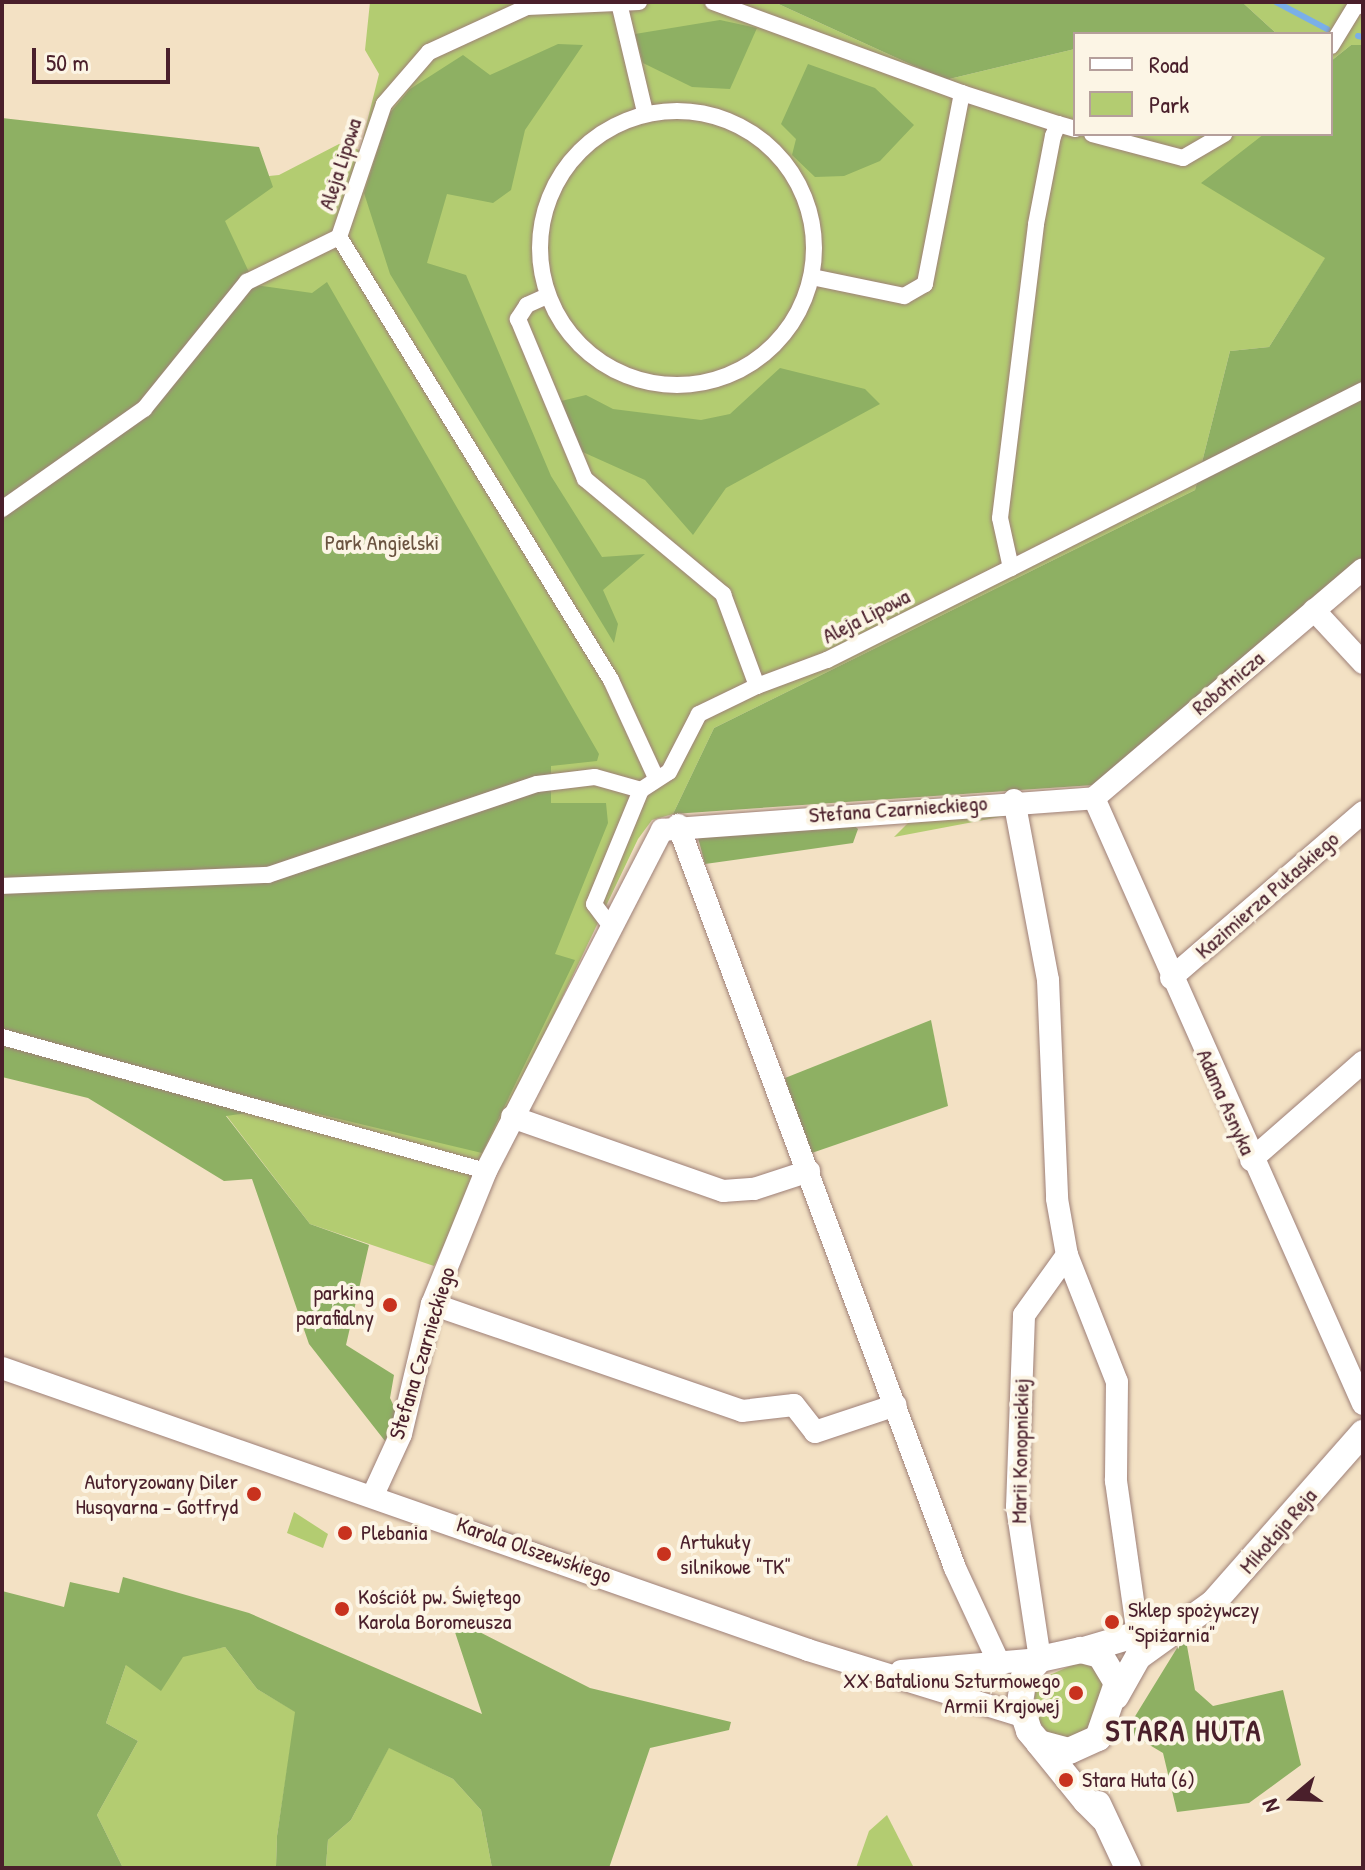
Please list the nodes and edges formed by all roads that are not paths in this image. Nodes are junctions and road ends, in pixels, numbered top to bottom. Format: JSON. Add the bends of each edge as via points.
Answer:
{"nodes":[{"id":1,"x":639,"y":2,"type":"edge"},
{"id":2,"x":713,"y":2,"type":"edge"},
{"id":3,"x":619,"y":3,"type":"edge"},
{"id":4,"x":1360,"y":5,"type":"edge"},
{"id":5,"x":1333,"y":43,"type":"edge"},
{"id":6,"x":962,"y":93,"type":"junction"},
{"id":7,"x":645,"y":112,"type":"junction"},
{"id":8,"x":1058,"y":124,"type":"junction"},
{"id":9,"x":1073,"y":128,"type":"edge"},
{"id":10,"x":1100,"y":136,"type":"edge"},
{"id":11,"x":1221,"y":136,"type":"edge"},
{"id":12,"x":339,"y":237,"type":"junction"},
{"id":13,"x":812,"y":277,"type":"junction"},
{"id":14,"x":547,"y":296,"type":"junction"},
{"id":15,"x":1363,"y":390,"type":"edge"},
{"id":16,"x":2,"y":509,"type":"edge"},
{"id":17,"x":1011,"y":568,"type":"junction"},
{"id":18,"x":1363,"y":569,"type":"edge"},
{"id":19,"x":1314,"y":610,"type":"junction"},
{"id":20,"x":1363,"y":663,"type":"edge"},
{"id":21,"x":757,"y":686,"type":"junction"},
{"id":22,"x":656,"y":778,"type":"junction"},
{"id":23,"x":641,"y":790,"type":"junction"},
{"id":24,"x":1094,"y":798,"type":"junction"},
{"id":25,"x":1014,"y":800,"type":"junction"},
{"id":26,"x":1363,"y":812,"type":"edge"},
{"id":27,"x":678,"y":825,"type":"junction"},
{"id":28,"x":2,"y":886,"type":"edge"},
{"id":29,"x":609,"y":924,"type":"junction"},
{"id":30,"x":1171,"y":978,"type":"junction"},
{"id":31,"x":2,"y":1037,"type":"edge"},
{"id":32,"x":1363,"y":1062,"type":"edge"},
{"id":33,"x":512,"y":1117,"type":"junction"},
{"id":34,"x":1251,"y":1160,"type":"junction"},
{"id":35,"x":486,"y":1171,"type":"junction"},
{"id":36,"x":809,"y":1171,"type":"junction"},
{"id":37,"x":1067,"y":1255,"type":"junction"},
{"id":38,"x":432,"y":1304,"type":"junction"},
{"id":39,"x":2,"y":1368,"type":"edge"},
{"id":40,"x":1363,"y":1404,"type":"edge"},
{"id":41,"x":896,"y":1405,"type":"junction"},
{"id":42,"x":1363,"y":1433,"type":"edge"},
{"id":43,"x":373,"y":1495,"type":"junction"},
{"id":44,"x":1138,"y":1646,"type":"junction"},
{"id":45,"x":1081,"y":1650,"type":"junction"},
{"id":46,"x":1040,"y":1659,"type":"junction"},
{"id":47,"x":1000,"y":1665,"type":"junction"},
{"id":48,"x":883,"y":1672,"type":"junction"},
{"id":49,"x":1116,"y":1696,"type":"junction"},
{"id":50,"x":1023,"y":1716,"type":"junction"},
{"id":51,"x":1098,"y":1738,"type":"junction"},
{"id":52,"x":1039,"y":1743,"type":"junction"},
{"id":53,"x":1103,"y":1818,"type":"junction"},
{"id":54,"x":1128,"y":1868,"type":"edge"}],
"edges":[{"from":1,"to":3,"type":"street","name":"Aleja Lipowa"},
{"from":2,"to":6,"type":"street"},
{"from":3,"to":7,"type":"street"},
{"from":3,"to":12,"type":"street","name":"Aleja Lipowa","via":[[527,7],[453,37],[408,69],[368,141]]},
{"from":4,"to":5,"type":"street"},
{"from":6,"to":8,"type":"street"},
{"from":6,"to":13,"type":"street","via":[[925,284],[904,296]]},
{"from":7,"to":13,"type":"street","via":[[709,113],[772,148],[808,205]]},
{"from":7,"to":14,"type":"street","via":[[585,146],[551,192],[539,246]]},
{"from":8,"to":9,"type":"street"},
{"from":8,"to":17,"type":"street","via":[[1036,224],[1000,518]]},
{"from":10,"to":11,"type":"street","via":[[1183,158]]},
{"from":12,"to":16,"type":"street","via":[[247,282],[144,409]]},
{"from":12,"to":22,"type":"street","name":"Aleja Lipowa","via":[[611,680]]},
{"from":13,"to":14,"type":"street","via":[[793,319],[760,358],[697,384],[651,384],[610,368],[574,339]]},
{"from":14,"to":21,"type":"street","via":[[527,305],[518,319],[585,479],[723,594]]},
{"from":15,"to":17,"type":"street","name":"Aleja Lipowa"},
{"from":17,"to":21,"type":"street","name":"Aleja Lipowa","via":[[827,660]]},
{"from":18,"to":19,"type":"street","name":"Robotnicza"},
{"from":19,"to":20,"type":"street"},
{"from":19,"to":24,"type":"street","name":"Robotnicza"},
{"from":21,"to":22,"type":"street","name":"Aleja Lipowa","via":[[699,714],[669,772]]},
{"from":22,"to":23,"type":"street","name":"Aleja Lipowa"},
{"from":23,"to":28,"type":"street","via":[[595,777],[513,791],[268,875]]},
{"from":23,"to":29,"type":"street","via":[[594,904]]},
{"from":24,"to":25,"type":"street"},
{"from":24,"to":30,"type":"street","name":"Adama Asnyka"},
{"from":25,"to":27,"type":"street","name":"Stefana Czarnieckiego"},
{"from":25,"to":37,"type":"street","name":"Stefana Czarnieckiego","via":[[1048,980],[1057,1199]]},
{"from":26,"to":30,"type":"street","name":"Kazimierza Pułaskiego"},
{"from":27,"to":29,"type":"street","name":"Stefana Czarnieckiego","via":[[649,844]]},
{"from":27,"to":36,"type":"street"},
{"from":29,"to":33,"type":"street","name":"Stefana Czarnieckiego"},
{"from":30,"to":34,"type":"street","name":"Adama Asnyka"},
{"from":31,"to":35,"type":"street"},
{"from":32,"to":34,"type":"street"},
{"from":33,"to":35,"type":"street","name":"Stefana Czarnieckiego"},
{"from":33,"to":36,"type":"street","via":[[723,1191],[754,1189]]},
{"from":34,"to":40,"type":"street","name":"Adama Asnyka"},
{"from":35,"to":38,"type":"street","name":"Stefana Czarnieckiego"},
{"from":36,"to":41,"type":"street"},
{"from":37,"to":44,"type":"street","name":"Stefana Czarnieckiego","via":[[1117,1382],[1116,1481]]},
{"from":37,"to":46,"type":"street","name":"Marii Konopnickiej","via":[[1024,1315],[1017,1521]]},
{"from":38,"to":41,"type":"street","via":[[742,1411],[794,1405],[815,1432]]},
{"from":38,"to":43,"type":"street","name":"Stefana Czarnieckiego","via":[[401,1434]]},
{"from":39,"to":43,"type":"street","name":"Karola Olszewskiego"},
{"from":41,"to":47,"type":"street"},
{"from":42,"to":44,"type":"street","name":"Mikołaja Reja","via":[[1235,1581],[1186,1621]]},
{"from":43,"to":48,"type":"street","name":"Karola Olszewskiego"},
{"from":44,"to":45,"type":"street"},
{"from":44,"to":49,"type":"street"},
{"from":45,"to":46,"type":"street"},
{"from":45,"to":49,"type":"street","via":[[1111,1664]]},
{"from":46,"to":47,"type":"street","name":"Karola Olszewskiego"},
{"from":46,"to":50,"type":"street","via":[[1024,1677]]},
{"from":47,"to":48,"type":"street","name":"Karola Olszewskiego"},
{"from":48,"to":50,"type":"street","name":"Karola Olszewskiego"},
{"from":49,"to":51,"type":"street"},
{"from":50,"to":52,"type":"street"},
{"from":51,"to":52,"type":"street","via":[[1069,1751]]},
{"from":51,"to":53,"type":"street","via":[[1082,1767]]},
{"from":52,"to":53,"type":"street"},
{"from":53,"to":54,"type":"street"}]}
